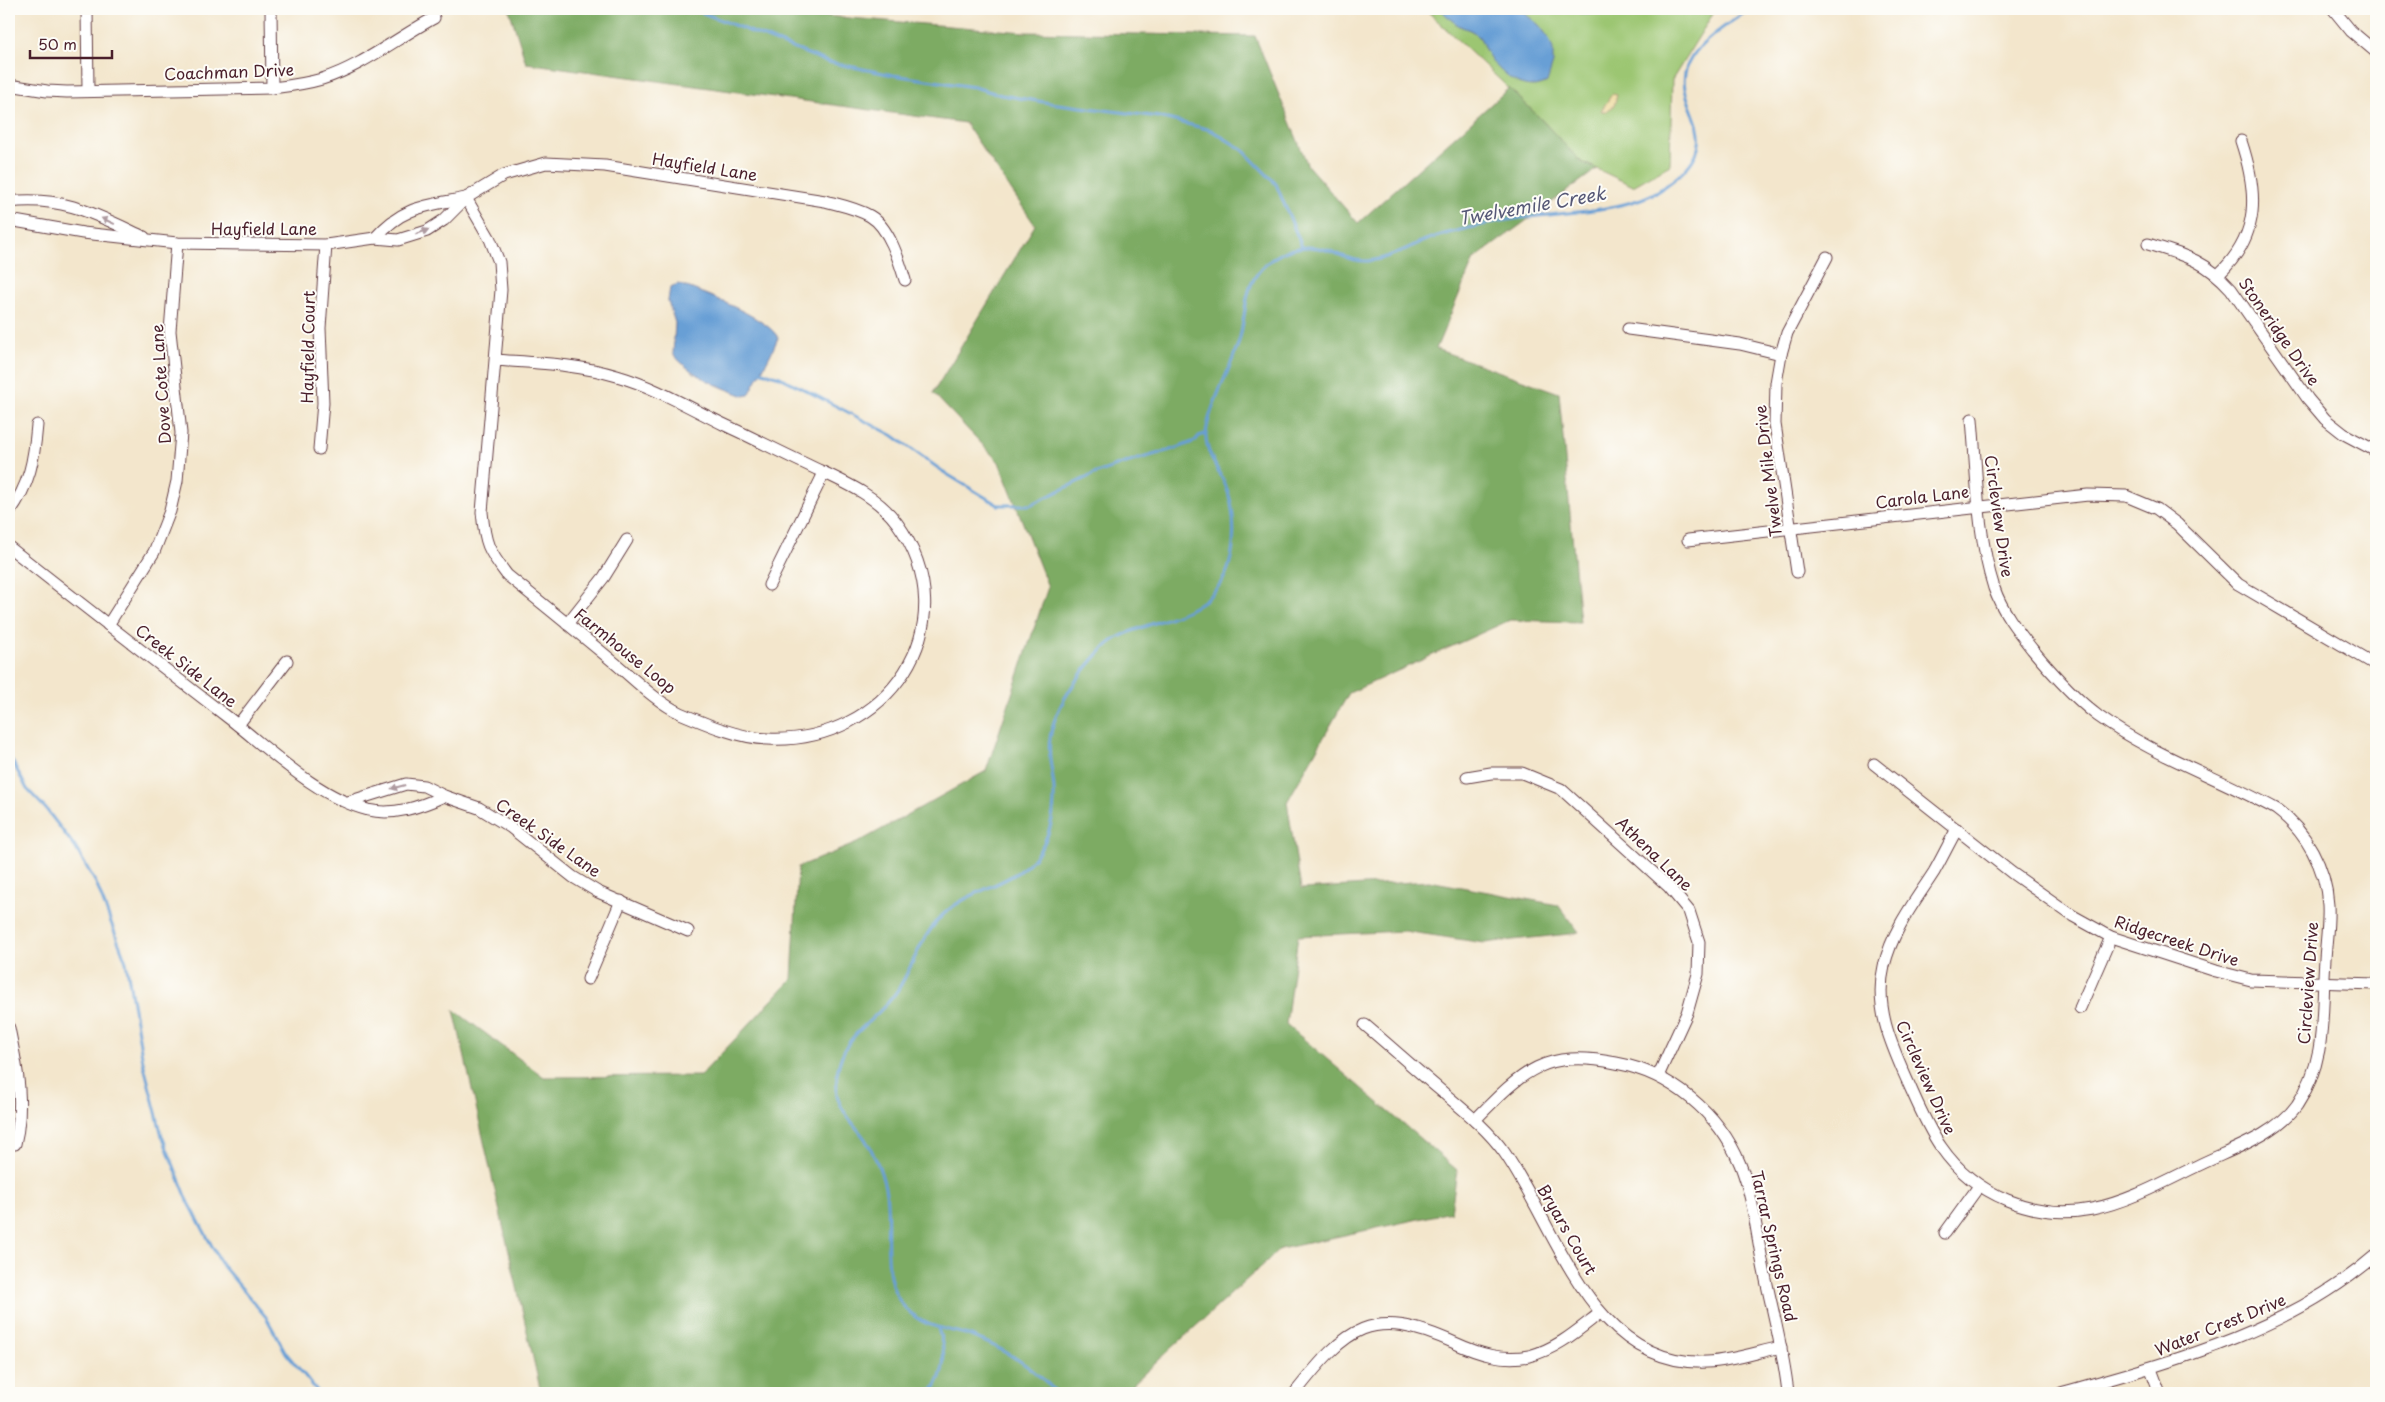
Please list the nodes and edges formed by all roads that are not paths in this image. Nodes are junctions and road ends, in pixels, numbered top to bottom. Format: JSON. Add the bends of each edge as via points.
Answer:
{"nodes":[{"id":1,"x":87,"y":9,"type":"edge"},
{"id":2,"x":271,"y":9,"type":"edge"},
{"id":3,"x":2333,"y":9,"type":"edge"},
{"id":4,"x":434,"y":18,"type":"dead end"},
{"id":5,"x":2376,"y":52,"type":"edge"},
{"id":6,"x":9,"y":85,"type":"edge"},
{"id":7,"x":272,"y":88,"type":"junction"},
{"id":8,"x":88,"y":90,"type":"junction"},
{"id":9,"x":2241,"y":141,"type":"dead end"},
{"id":10,"x":466,"y":198,"type":"junction"},
{"id":11,"x":9,"y":202,"type":"edge"},
{"id":12,"x":9,"y":220,"type":"edge"},
{"id":13,"x":375,"y":238,"type":"junction"},
{"id":14,"x":152,"y":241,"type":"junction"},
{"id":15,"x":177,"y":243,"type":"junction"},
{"id":16,"x":2148,"y":244,"type":"dead end"},
{"id":17,"x":326,"y":245,"type":"junction"},
{"id":18,"x":1827,"y":257,"type":"dead end"},
{"id":19,"x":2218,"y":275,"type":"junction"},
{"id":20,"x":905,"y":280,"type":"dead end"},
{"id":21,"x":1628,"y":329,"type":"dead end"},
{"id":22,"x":1781,"y":354,"type":"junction"},
{"id":23,"x":495,"y":360,"type":"junction"},
{"id":24,"x":1972,"y":419,"type":"dead end"},
{"id":25,"x":37,"y":425,"type":"dead end"},
{"id":26,"x":319,"y":449,"type":"dead end"},
{"id":27,"x":2376,"y":451,"type":"edge"},
{"id":28,"x":824,"y":473,"type":"junction"},
{"id":29,"x":1980,"y":506,"type":"junction"},
{"id":30,"x":9,"y":513,"type":"edge"},
{"id":31,"x":1789,"y":528,"type":"junction"},
{"id":32,"x":627,"y":540,"type":"dead end"},
{"id":33,"x":1688,"y":540,"type":"dead end"},
{"id":34,"x":9,"y":548,"type":"edge"},
{"id":35,"x":1797,"y":572,"type":"dead end"},
{"id":36,"x":769,"y":585,"type":"dead end"},
{"id":37,"x":567,"y":624,"type":"junction"},
{"id":38,"x":108,"y":625,"type":"junction"},
{"id":39,"x":287,"y":661,"type":"dead end"},
{"id":40,"x":2376,"y":665,"type":"edge"},
{"id":41,"x":238,"y":725,"type":"junction"},
{"id":42,"x":1874,"y":764,"type":"dead end"},
{"id":43,"x":1467,"y":777,"type":"dead end"},
{"id":44,"x":444,"y":796,"type":"junction"},
{"id":45,"x":348,"y":802,"type":"junction"},
{"id":46,"x":1957,"y":829,"type":"junction"},
{"id":47,"x":621,"y":901,"type":"junction"},
{"id":48,"x":688,"y":931,"type":"dead end"},
{"id":49,"x":2111,"y":937,"type":"junction"},
{"id":50,"x":588,"y":979,"type":"dead end"},
{"id":51,"x":2323,"y":983,"type":"junction"},
{"id":52,"x":2376,"y":984,"type":"edge"},
{"id":53,"x":2080,"y":1008,"type":"dead end"},
{"id":54,"x":1365,"y":1025,"type":"dead end"},
{"id":55,"x":9,"y":1028,"type":"edge"},
{"id":56,"x":1658,"y":1076,"type":"junction"},
{"id":57,"x":1475,"y":1120,"type":"junction"},
{"id":58,"x":12,"y":1143,"type":"edge"},
{"id":59,"x":1979,"y":1186,"type":"junction"},
{"id":60,"x":1945,"y":1233,"type":"dead end"},
{"id":61,"x":2376,"y":1255,"type":"edge"},
{"id":62,"x":1600,"y":1313,"type":"junction"},
{"id":63,"x":1781,"y":1346,"type":"junction"},
{"id":64,"x":2150,"y":1369,"type":"junction"},
{"id":65,"x":1295,"y":1393,"type":"edge"},
{"id":66,"x":1788,"y":1393,"type":"edge"},
{"id":67,"x":2061,"y":1393,"type":"edge"},
{"id":68,"x":2160,"y":1393,"type":"edge"}],
"edges":[{"from":1,"to":8,"type":"street"},
{"from":2,"to":7,"type":"street"},
{"from":3,"to":5,"type":"street","via":[[2351,31]]},
{"from":4,"to":7,"type":"street","name":"Coachman Drive","via":[[352,66],[304,84]]},
{"from":6,"to":8,"type":"street","name":"Coachman Drive","via":[[47,92]]},
{"from":7,"to":8,"type":"street","name":"Coachman Drive"},
{"from":9,"to":19,"type":"street","via":[[2251,176],[2254,208],[2239,249]]},
{"from":10,"to":13,"type":"street","name":"Hayfield Lane","via":[[418,208],[389,222]]},
{"from":13,"to":10,"type":"street","name":"Hayfield Lane","one_way":true,"via":[[398,240],[427,231],[444,220]]},
{"from":10,"to":20,"type":"street","name":"Hayfield Lane","via":[[504,174],[546,163],[605,166],[825,201],[872,217],[893,244]]},
{"from":10,"to":23,"type":"street","name":"Farmhouse Loop","via":[[490,239],[499,262],[501,290]]},
{"from":14,"to":11,"type":"street","name":"Hayfield Lane","one_way":true,"via":[[56,201]]},
{"from":12,"to":14,"type":"street","name":"Hayfield Lane"},
{"from":13,"to":17,"type":"street","name":"Hayfield Lane"},
{"from":14,"to":15,"type":"street","name":"Hayfield Lane"},
{"from":15,"to":17,"type":"street","name":"Hayfield Lane"},
{"from":15,"to":38,"type":"street","name":"Dove Cote Lane","via":[[170,331],[181,433],[177,481],[170,511],[154,552]]},
{"from":16,"to":19,"type":"street","name":"Stoneridge Drive","via":[[2190,256]]},
{"from":17,"to":26,"type":"street","name":"Hayfield Court","via":[[320,328],[323,403]]},
{"from":18,"to":22,"type":"street","name":"Twelve Mile Drive","via":[[1797,311]]},
{"from":19,"to":27,"type":"street","name":"Stoneridge Drive","via":[[2325,419],[2344,434]]},
{"from":21,"to":22,"type":"street","via":[[1740,344]]},
{"from":22,"to":31,"type":"street","name":"Twelve Mile Drive","via":[[1776,383],[1775,424]]},
{"from":23,"to":28,"type":"street","name":"Farmhouse Loop","via":[[578,366],[619,376]]},
{"from":23,"to":37,"type":"street","name":"Farmhouse Loop","via":[[482,512],[484,537],[490,552],[508,575]]},
{"from":24,"to":29,"type":"street","name":"Circleview Drive"},
{"from":25,"to":30,"type":"street","via":[[35,455],[28,479]]},
{"from":28,"to":36,"type":"street"},
{"from":28,"to":37,"type":"street","name":"Farmhouse Loop","via":[[879,504],[896,522],[909,543],[922,579],[924,596],[922,629],[911,663],[882,701],[850,722],[818,733],[766,739],[698,720],[677,711],[648,691]]},
{"from":29,"to":31,"type":"street","name":"Carola Lane"},
{"from":29,"to":40,"type":"street","name":"Carola Lane","via":[[2088,495],[2116,494],[2136,499],[2177,524],[2238,584]]},
{"from":29,"to":51,"type":"street","name":"Circleview Drive","via":[[1988,569],[2004,610],[2050,671],[2073,695],[2119,729],[2276,809],[2307,840],[2328,904]]},
{"from":31,"to":33,"type":"street","name":"Carola Lane"},
{"from":31,"to":35,"type":"street","name":"Twelve Mile Drive"},
{"from":32,"to":37,"type":"street","via":[[604,577]]},
{"from":34,"to":38,"type":"street","name":"Creek Side Lane"},
{"from":38,"to":41,"type":"street","name":"Creek Side Lane"},
{"from":39,"to":41,"type":"street"},
{"from":41,"to":45,"type":"street","name":"Creek Side Lane","via":[[324,790]]},
{"from":42,"to":46,"type":"street","name":"Ridgecreek Drive"},
{"from":43,"to":56,"type":"street","name":"Athena Lane","via":[[1511,772],[1532,776],[1561,789],[1669,887],[1689,911],[1698,942],[1698,974],[1687,1013]]},
{"from":44,"to":45,"type":"street","name":"Creek Side Lane","via":[[420,806],[383,813]]},
{"from":44,"to":45,"type":"street","name":"Creek Side Lane","one_way":true,"via":[[424,786],[406,784]]},
{"from":44,"to":47,"type":"street","name":"Creek Side Lane","via":[[479,808],[510,827],[573,877]]},
{"from":46,"to":49,"type":"street","name":"Ridgecreek Drive","via":[[2052,902]]},
{"from":46,"to":59,"type":"street","name":"Circleview Drive","via":[[1897,930],[1884,968],[1882,988],[1885,1028],[1909,1084],[1941,1147]]},
{"from":47,"to":48,"type":"street","name":"Creek Side Lane"},
{"from":47,"to":50,"type":"street"},
{"from":49,"to":51,"type":"street","name":"Ridgecreek Drive","via":[[2251,980]]},
{"from":49,"to":53,"type":"street"},
{"from":51,"to":52,"type":"street","name":"Ridgecreek Drive"},
{"from":51,"to":59,"type":"street","name":"Circleview Drive","via":[[2322,1038],[2316,1068],[2292,1112],[2276,1125],[2150,1188],[2094,1209],[2074,1212],[2034,1208],[1995,1196]]},
{"from":54,"to":57,"type":"street","name":"Bryars Court"},
{"from":55,"to":58,"type":"street","via":[[19,1081],[20,1111]]},
{"from":56,"to":57,"type":"street","name":"Tarrar Springs Road","via":[[1626,1064],[1594,1058],[1560,1060],[1538,1066],[1519,1078]]},
{"from":56,"to":63,"type":"street","name":"Tarrar Springs Road","via":[[1695,1102],[1711,1118],[1737,1158]]},
{"from":57,"to":62,"type":"street","name":"Bryars Court","via":[[1503,1151]]},
{"from":59,"to":60,"type":"street"},
{"from":61,"to":64,"type":"street","name":"Water Crest Drive","via":[[2359,1271],[2302,1307],[2265,1325]]},
{"from":62,"to":63,"type":"street","name":"Bryars Court","via":[[1636,1345],[1686,1361],[1728,1359]]},
{"from":62,"to":65,"type":"street","via":[[1556,1345],[1516,1357],[1485,1355],[1408,1325],[1367,1328],[1331,1349]]},
{"from":63,"to":66,"type":"street","name":"Tarrar Springs Road"},
{"from":64,"to":67,"type":"street","name":"Water Crest Drive"},
{"from":64,"to":68,"type":"street"}]}
